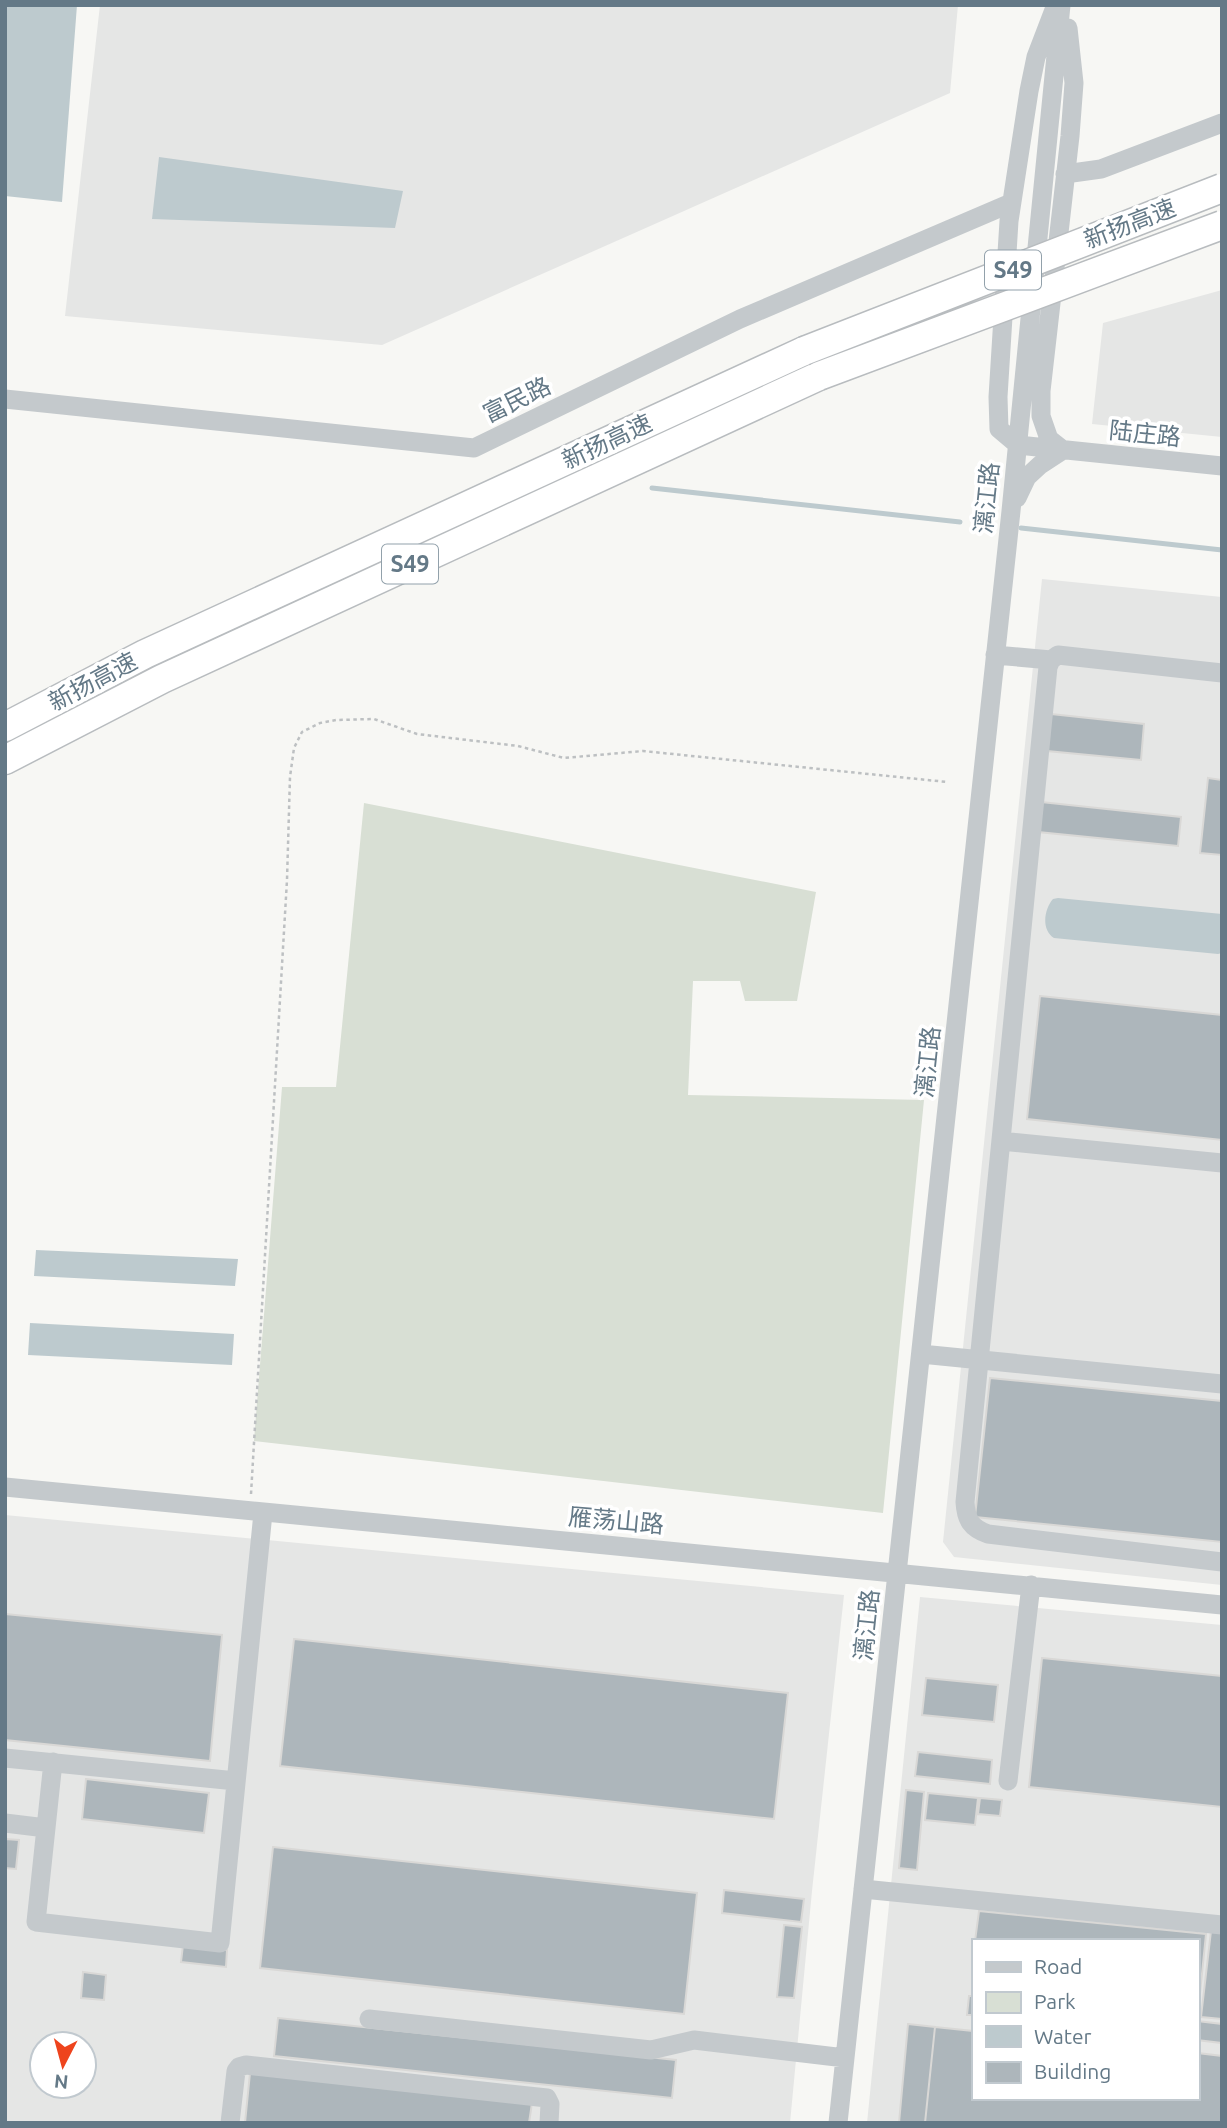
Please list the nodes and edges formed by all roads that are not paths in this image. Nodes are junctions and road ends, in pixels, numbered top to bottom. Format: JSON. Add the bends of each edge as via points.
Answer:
{"nodes":[{"id":1,"x":1056,"y":5,"type":"edge"},
{"id":2,"x":1063,"y":5,"type":"edge"},
{"id":3,"x":1222,"y":123,"type":"edge"},
{"id":4,"x":1065,"y":174,"type":"junction"},
{"id":5,"x":1222,"y":188,"type":"edge"},
{"id":6,"x":1012,"y":203,"type":"junction"},
{"id":7,"x":1222,"y":225,"type":"edge"},
{"id":8,"x":5,"y":399,"type":"edge"},
{"id":9,"x":1018,"y":445,"type":"junction"},
{"id":10,"x":1063,"y":450,"type":"junction"},
{"id":11,"x":1222,"y":466,"type":"edge"},
{"id":12,"x":1011,"y":511,"type":"junction"},
{"id":13,"x":995,"y":655,"type":"junction"},
{"id":14,"x":1052,"y":660,"type":"junction"},
{"id":15,"x":1222,"y":673,"type":"edge"},
{"id":16,"x":5,"y":727,"type":"edge"},
{"id":17,"x":5,"y":760,"type":"edge"},
{"id":18,"x":1001,"y":1141,"type":"junction"},
{"id":19,"x":1222,"y":1163,"type":"edge"},
{"id":20,"x":921,"y":1354,"type":"junction"},
{"id":21,"x":980,"y":1360,"type":"junction"},
{"id":22,"x":1222,"y":1384,"type":"edge"},
{"id":23,"x":5,"y":1487,"type":"edge"},
{"id":24,"x":256,"y":1512,"type":"junction"},
{"id":25,"x":1222,"y":1562,"type":"edge"},
{"id":26,"x":898,"y":1571,"type":"junction"},
{"id":27,"x":1031,"y":1585,"type":"junction"},
{"id":28,"x":1222,"y":1605,"type":"edge"},
{"id":29,"x":5,"y":1758,"type":"edge"},
{"id":30,"x":53,"y":1762,"type":"junction"},
{"id":31,"x":236,"y":1781,"type":"junction"},
{"id":32,"x":1008,"y":1781,"type":"dead end"},
{"id":33,"x":5,"y":1823,"type":"edge"},
{"id":34,"x":46,"y":1828,"type":"junction"},
{"id":35,"x":863,"y":1889,"type":"junction"},
{"id":36,"x":1222,"y":1925,"type":"edge"},
{"id":37,"x":369,"y":2019,"type":"dead end"},
{"id":38,"x":845,"y":2058,"type":"junction"},
{"id":39,"x":230,"y":2123,"type":"edge"},
{"id":40,"x":549,"y":2123,"type":"edge"},
{"id":41,"x":838,"y":2123,"type":"edge"}],
"edges":[{"from":1,"to":6,"type":"street","via":[[1028,91]]},
{"from":2,"to":4,"type":"street","via":[[1074,83]]},
{"from":2,"to":9,"type":"street","name":"漓江路"},
{"from":3,"to":4,"type":"street","via":[[1101,169]]},
{"from":4,"to":10,"type":"street","via":[[1041,391],[1041,416],[1049,439]]},
{"from":5,"to":16,"type":"highway","name":"新扬高速","number":"S49","bridge":true,"via":[[804,351],[145,654]]},
{"from":6,"to":8,"type":"street","name":"富民路","via":[[740,319],[474,448]]},
{"from":6,"to":9,"type":"street","via":[[998,418],[999,429]]},
{"from":7,"to":17,"type":"highway","name":"新扬高速","number":"S49","bridge":true,"via":[[819,376],[162,679]]},
{"from":9,"to":10,"type":"street","name":"陆庄路"},
{"from":9,"to":12,"type":"street","name":"漓江路"},
{"from":10,"to":11,"type":"street","name":"陆庄路"},
{"from":10,"to":12,"type":"street","via":[[1027,477]]},
{"from":12,"to":13,"type":"street","name":"漓江路"},
{"from":13,"to":14,"type":"street"},
{"from":13,"to":20,"type":"street","name":"漓江路"},
{"from":14,"to":15,"type":"street","via":[[1058,655]]},
{"from":14,"to":18,"type":"street"},
{"from":18,"to":19,"type":"street"},
{"from":18,"to":21,"type":"street"},
{"from":20,"to":21,"type":"street"},
{"from":20,"to":26,"type":"street","name":"漓江路"},
{"from":21,"to":22,"type":"street"},
{"from":21,"to":25,"type":"street","via":[[965,1502],[965,1513],[976,1530]]},
{"from":23,"to":24,"type":"street","name":"雁荡山路"},
{"from":24,"to":26,"type":"street","name":"雁荡山路"},
{"from":24,"to":31,"type":"street"},
{"from":26,"to":27,"type":"street","name":"雁荡山路"},
{"from":26,"to":35,"type":"street","name":"漓江路"},
{"from":27,"to":28,"type":"street","name":"雁荡山路"},
{"from":27,"to":32,"type":"street"},
{"from":29,"to":30,"type":"street"},
{"from":30,"to":31,"type":"street"},
{"from":30,"to":34,"type":"street"},
{"from":31,"to":34,"type":"street","via":[[220,1943],[36,1922]]},
{"from":33,"to":34,"type":"street"},
{"from":35,"to":36,"type":"street"},
{"from":35,"to":38,"type":"street","name":"漓江路"},
{"from":37,"to":38,"type":"street","via":[[651,2050],[694,2040]]},
{"from":38,"to":41,"type":"street","name":"漓江路"},
{"from":39,"to":40,"type":"street","via":[[236,2071],[246,2065],[547,2098]]}]}
